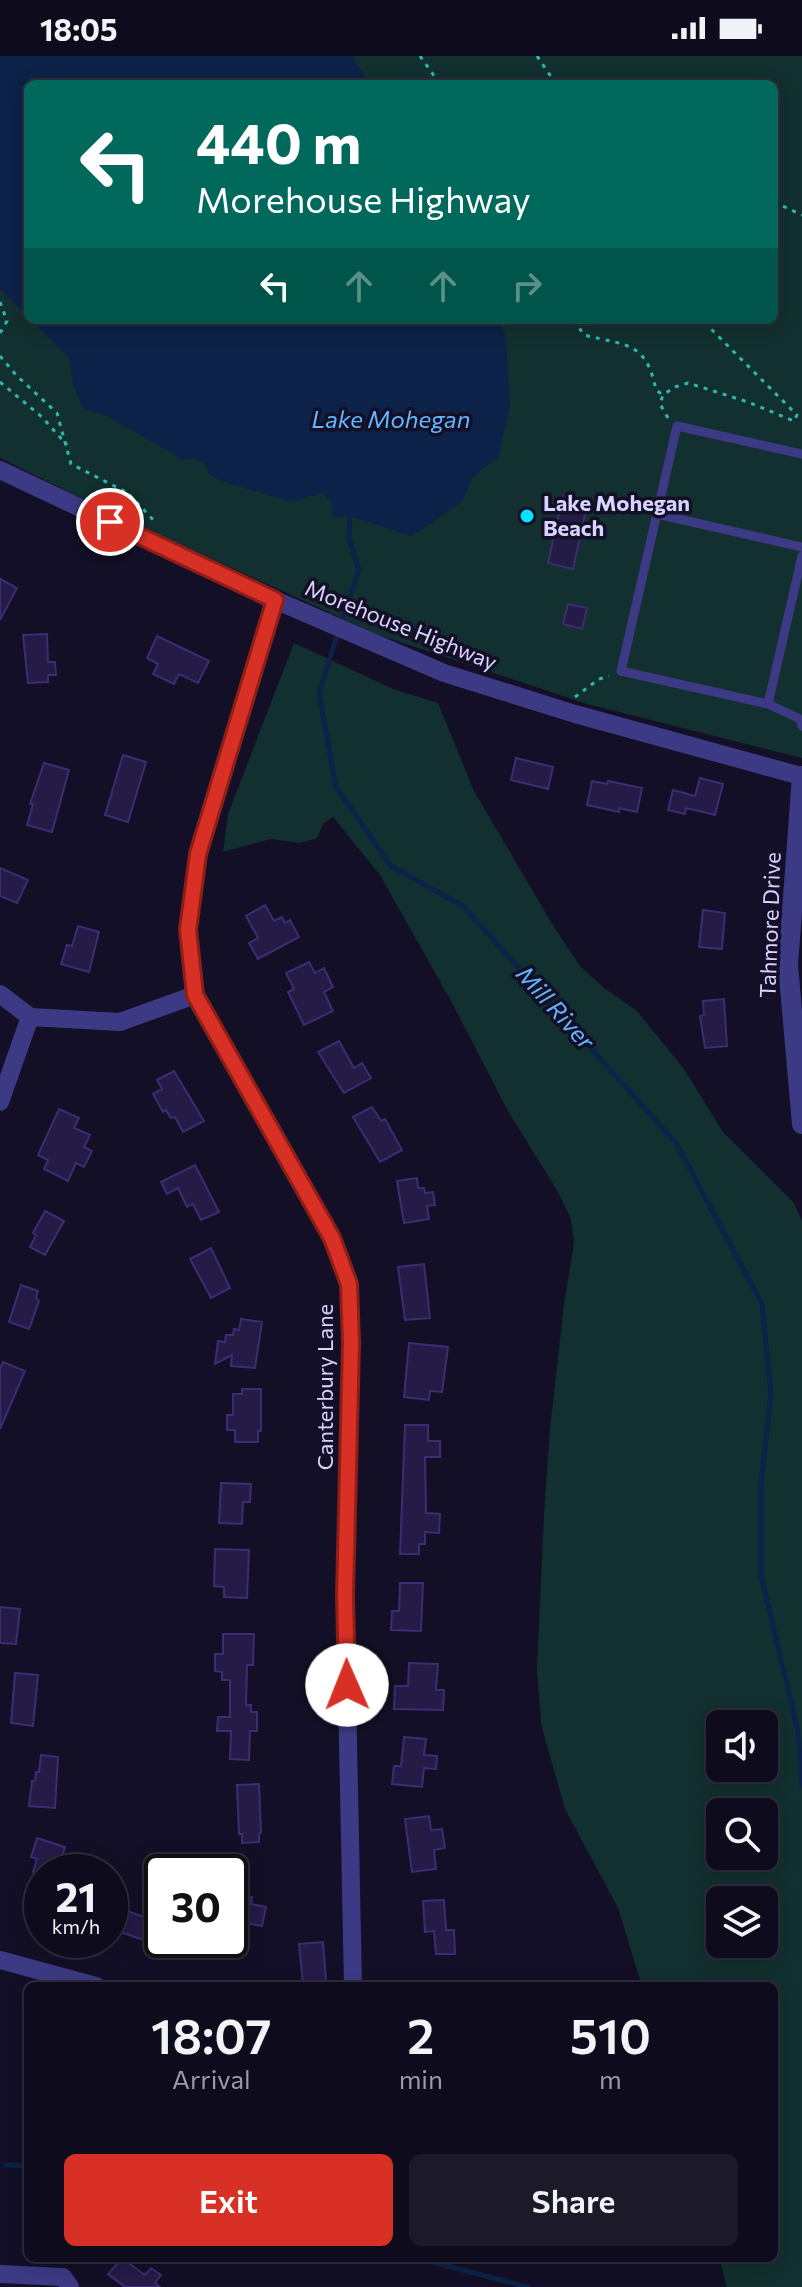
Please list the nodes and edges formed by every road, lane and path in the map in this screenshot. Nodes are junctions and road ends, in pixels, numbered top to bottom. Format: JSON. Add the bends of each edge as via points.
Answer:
{"nodes":[{"id":1,"x":420,"y":56,"type":"edge"},
{"id":2,"x":537,"y":56,"type":"edge"},
{"id":3,"x":437,"y":80,"type":"edge"},
{"id":4,"x":553,"y":80,"type":"edge"},
{"id":5,"x":778,"y":204,"type":"edge"},
{"id":6,"x":802,"y":215,"type":"edge"},
{"id":7,"x":0,"y":302,"type":"edge"},
{"id":8,"x":577,"y":324,"type":"edge"},
{"id":9,"x":706,"y":324,"type":"edge"},
{"id":10,"x":0,"y":333,"type":"edge"},
{"id":11,"x":0,"y":356,"type":"edge"},
{"id":12,"x":0,"y":382,"type":"edge"},
{"id":13,"x":663,"y":395,"type":"junction"},
{"id":14,"x":677,"y":426,"type":"junction"},
{"id":15,"x":68,"y":447,"type":"junction"},
{"id":16,"x":802,"y":454,"type":"edge"},
{"id":17,"x":0,"y":470,"type":"edge"},
{"id":18,"x":657,"y":514,"type":"junction"},
{"id":19,"x":165,"y":533,"type":"dead end"},
{"id":20,"x":802,"y":547,"type":"edge"},
{"id":21,"x":802,"y":556,"type":"edge"},
{"id":22,"x":275,"y":600,"type":"junction"},
{"id":23,"x":621,"y":671,"type":"junction"},
{"id":24,"x":575,"y":697,"type":"dead end"},
{"id":25,"x":768,"y":704,"type":"junction"},
{"id":26,"x":802,"y":726,"type":"edge"},
{"id":27,"x":802,"y":775,"type":"edge"},
{"id":28,"x":798,"y":875,"type":"edge"},
{"id":29,"x":0,"y":994,"type":"edge"},
{"id":30,"x":195,"y":995,"type":"junction"},
{"id":31,"x":30,"y":1017,"type":"junction"},
{"id":32,"x":797,"y":1027,"type":"edge"},
{"id":33,"x":0,"y":1102,"type":"edge"},
{"id":34,"x":802,"y":1124,"type":"edge"},
{"id":35,"x":0,"y":1960,"type":"edge"},
{"id":36,"x":81,"y":1982,"type":"edge"},
{"id":37,"x":353,"y":1982,"type":"edge"},
{"id":38,"x":0,"y":2274,"type":"edge"},
{"id":39,"x":70,"y":2287,"type":"edge"}],
"edges":[{"from":1,"to":3,"type":"path"},
{"from":2,"to":4,"type":"path"},
{"from":5,"to":6,"type":"path"},
{"from":7,"to":10,"type":"path","via":[[7,321]]},
{"from":8,"to":13,"type":"path","via":[[584,335],[636,348],[651,365],[656,390]]},
{"from":9,"to":13,"type":"path","via":[[797,415],[794,421],[688,383]]},
{"from":11,"to":15,"type":"path","via":[[57,413]]},
{"from":12,"to":15,"type":"path"},
{"from":13,"to":14,"type":"path","via":[[660,404]]},
{"from":14,"to":16,"type":"lane"},
{"from":14,"to":18,"type":"lane"},
{"from":15,"to":19,"type":"path","via":[[71,464],[128,493]]},
{"from":17,"to":22,"type":"street","name":"Morehouse Highway"},
{"from":18,"to":20,"type":"lane"},
{"from":18,"to":23,"type":"lane"},
{"from":21,"to":25,"type":"lane"},
{"from":22,"to":27,"type":"street","name":"Morehouse Highway","via":[[444,673]]},
{"from":22,"to":30,"type":"street","name":"Canterbury Lane","via":[[198,854],[188,930]]},
{"from":23,"to":24,"type":"path"},
{"from":23,"to":25,"type":"lane"},
{"from":25,"to":26,"type":"lane","via":[[800,719]]},
{"from":27,"to":28,"type":"street","name":"Tahmore Drive"},
{"from":28,"to":32,"type":"street","name":"Tahmore Drive","via":[[788,965]]},
{"from":29,"to":31,"type":"street"},
{"from":30,"to":31,"type":"street","via":[[120,1022]]},
{"from":30,"to":37,"type":"street","name":"Canterbury Lane","via":[[332,1238],[349,1284],[345,1595]]},
{"from":31,"to":33,"type":"street"},
{"from":32,"to":34,"type":"street","name":"Tahmore Drive"},
{"from":35,"to":36,"type":"street"},
{"from":38,"to":39,"type":"street","via":[[63,2277]]}]}
